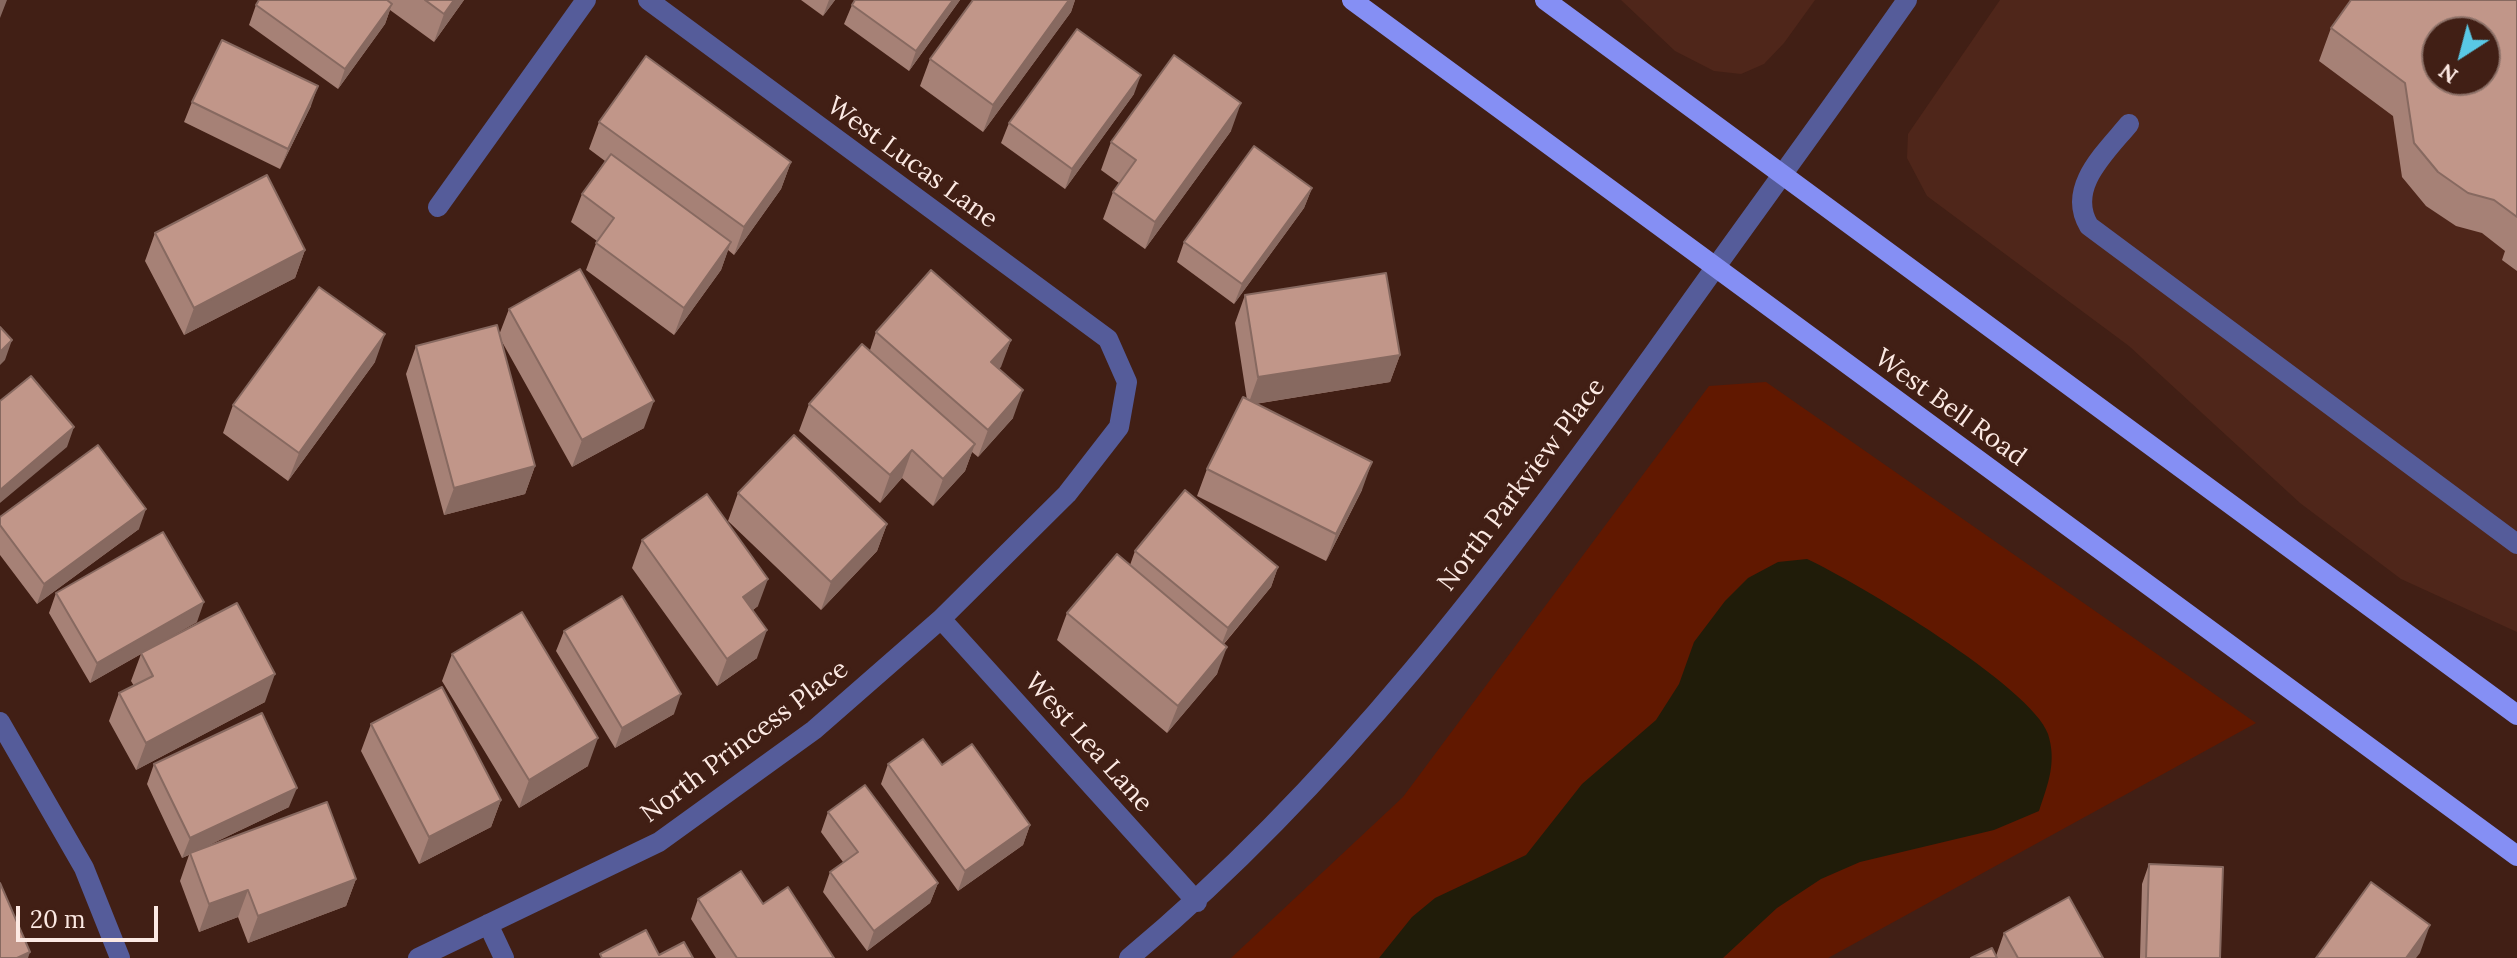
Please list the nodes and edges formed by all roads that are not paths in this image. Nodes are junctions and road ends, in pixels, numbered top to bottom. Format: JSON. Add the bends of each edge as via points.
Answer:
{"nodes":[{"id":1,"x":586,"y":0,"type":"edge"},
{"id":2,"x":648,"y":0,"type":"edge"},
{"id":3,"x":1352,"y":0,"type":"edge"},
{"id":4,"x":1545,"y":0,"type":"edge"},
{"id":5,"x":1907,"y":0,"type":"edge"},
{"id":6,"x":2129,"y":124,"type":"dead end"},
{"id":7,"x":1784,"y":175,"type":"junction"},
{"id":8,"x":438,"y":207,"type":"dead end"},
{"id":9,"x":1715,"y":269,"type":"junction"},
{"id":10,"x":1127,"y":382,"type":"joint"},
{"id":11,"x":2517,"y":544,"type":"edge"},
{"id":12,"x":941,"y":619,"type":"junction"},
{"id":13,"x":2517,"y":715,"type":"edge"},
{"id":14,"x":0,"y":722,"type":"edge"},
{"id":15,"x":2517,"y":856,"type":"edge"},
{"id":16,"x":1197,"y":902,"type":"junction"},
{"id":17,"x":488,"y":924,"type":"junction"},
{"id":18,"x":120,"y":958,"type":"edge"},
{"id":19,"x":418,"y":958,"type":"edge"},
{"id":20,"x":504,"y":958,"type":"edge"},
{"id":21,"x":1129,"y":958,"type":"edge"}],
"edges":[{"from":1,"to":8,"type":"street"},
{"from":2,"to":10,"type":"street","name":"West Lucas Lane","via":[[1108,339]]},
{"from":3,"to":9,"type":"main road","name":"West Bell Road"},
{"from":4,"to":7,"type":"main road"},
{"from":5,"to":7,"type":"street","name":"North Parkview Place"},
{"from":6,"to":11,"type":"street","via":[[2082,191],[2080,204],[2089,226]]},
{"from":7,"to":9,"type":"street","name":"North Parkview Place"},
{"from":7,"to":13,"type":"main road"},
{"from":9,"to":15,"type":"main road","name":"West Bell Road"},
{"from":9,"to":16,"type":"street","name":"North Parkview Place","via":[[1528,529],[1337,761]]},
{"from":10,"to":12,"type":"street","name":"North Princess Place","via":[[1119,427],[1067,494]]},
{"from":12,"to":16,"type":"street","name":"West Lea Lane"},
{"from":12,"to":17,"type":"street","name":"North Princess Place","via":[[814,730],[659,842]]},
{"from":14,"to":18,"type":"street","via":[[84,868]]},
{"from":16,"to":21,"type":"street","name":"North Parkview Place"},
{"from":17,"to":19,"type":"street","name":"North Princess Place"},
{"from":17,"to":20,"type":"street"}]}
